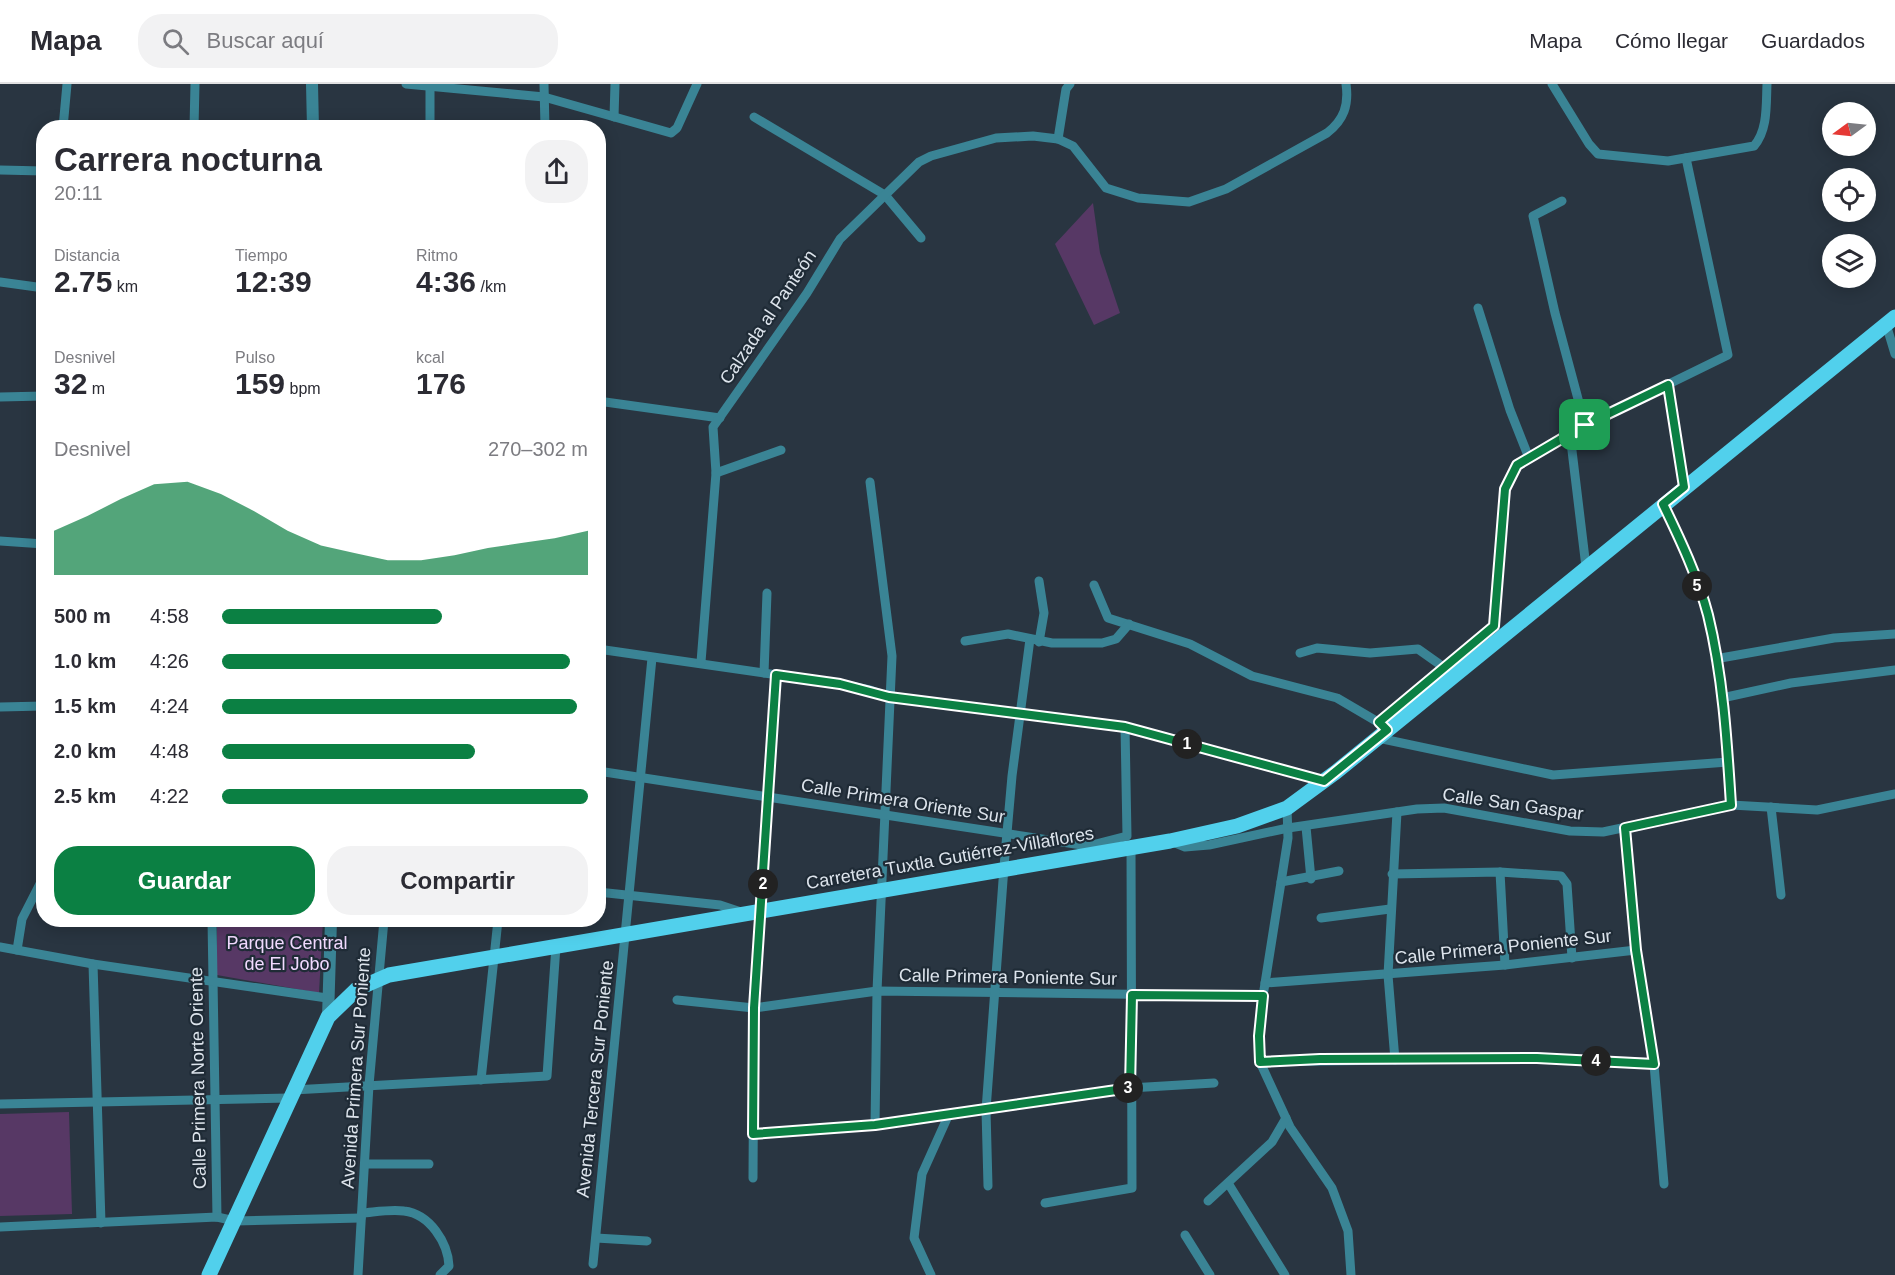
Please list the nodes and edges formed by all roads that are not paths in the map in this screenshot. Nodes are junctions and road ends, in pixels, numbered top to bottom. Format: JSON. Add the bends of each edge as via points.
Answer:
{"nodes":[{"id":1,"x":67,"y":84,"type":"edge"},
{"id":2,"x":195,"y":84,"type":"edge"},
{"id":3,"x":312,"y":84,"type":"edge"},
{"id":4,"x":406,"y":84,"type":"edge"},
{"id":5,"x":544,"y":84,"type":"edge"},
{"id":6,"x":615,"y":84,"type":"edge"},
{"id":7,"x":697,"y":84,"type":"edge"},
{"id":8,"x":1070,"y":84,"type":"edge"},
{"id":9,"x":1346,"y":84,"type":"edge"},
{"id":10,"x":1552,"y":84,"type":"edge"},
{"id":11,"x":1767,"y":84,"type":"edge"},
{"id":12,"x":429,"y":86,"type":"edge"},
{"id":13,"x":544,"y":97,"type":"junction"},
{"id":14,"x":614,"y":117,"type":"junction"},
{"id":15,"x":754,"y":117,"type":"dead end"},
{"id":16,"x":64,"y":120,"type":"edge"},
{"id":17,"x":194,"y":120,"type":"edge"},
{"id":18,"x":313,"y":120,"type":"edge"},
{"id":19,"x":430,"y":120,"type":"edge"},
{"id":20,"x":544,"y":120,"type":"edge"},
{"id":21,"x":1058,"y":139,"type":"junction"},
{"id":22,"x":1686,"y":158,"type":"junction"},
{"id":23,"x":0,"y":170,"type":"edge"},
{"id":24,"x":36,"y":171,"type":"edge"},
{"id":25,"x":885,"y":195,"type":"junction"},
{"id":26,"x":1562,"y":201,"type":"dead end"},
{"id":27,"x":921,"y":238,"type":"dead end"},
{"id":28,"x":0,"y":282,"type":"edge"},
{"id":29,"x":36,"y":287,"type":"edge"},
{"id":30,"x":1478,"y":308,"type":"dead end"},
{"id":31,"x":1890,"y":321,"type":"edge"},
{"id":32,"x":1895,"y":354,"type":"edge"},
{"id":33,"x":1668,"y":385,"type":"junction"},
{"id":34,"x":36,"y":396,"type":"edge"},
{"id":35,"x":0,"y":397,"type":"edge"},
{"id":36,"x":606,"y":402,"type":"edge"},
{"id":37,"x":720,"y":418,"type":"junction"},
{"id":38,"x":1585,"y":425,"type":"junction"},
{"id":39,"x":1570,"y":434,"type":"junction"},
{"id":40,"x":781,"y":450,"type":"dead end"},
{"id":41,"x":1529,"y":458,"type":"junction"},
{"id":42,"x":716,"y":474,"type":"junction"},
{"id":43,"x":870,"y":482,"type":"dead end"},
{"id":44,"x":1684,"y":487,"type":"junction"},
{"id":45,"x":1663,"y":504,"type":"junction"},
{"id":46,"x":0,"y":541,"type":"edge"},
{"id":47,"x":36,"y":543,"type":"edge"},
{"id":48,"x":1586,"y":567,"type":"junction"},
{"id":49,"x":1039,"y":581,"type":"dead end"},
{"id":50,"x":1094,"y":585,"type":"dead end"},
{"id":51,"x":767,"y":593,"type":"dead end"},
{"id":52,"x":1129,"y":624,"type":"junction"},
{"id":53,"x":1494,"y":626,"type":"junction"},
{"id":54,"x":1514,"y":626,"type":"junction"},
{"id":55,"x":1895,"y":634,"type":"edge"},
{"id":56,"x":965,"y":640,"type":"dead end"},
{"id":57,"x":1035,"y":640,"type":"junction"},
{"id":58,"x":606,"y":650,"type":"edge"},
{"id":59,"x":1300,"y":653,"type":"dead end"},
{"id":60,"x":652,"y":658,"type":"junction"},
{"id":61,"x":1715,"y":659,"type":"junction"},
{"id":62,"x":701,"y":662,"type":"junction"},
{"id":63,"x":1442,"y":666,"type":"junction"},
{"id":64,"x":1895,"y":670,"type":"edge"},
{"id":65,"x":764,"y":673,"type":"junction"},
{"id":66,"x":776,"y":675,"type":"junction"},
{"id":67,"x":889,"y":697,"type":"junction"},
{"id":68,"x":1722,"y":698,"type":"junction"},
{"id":69,"x":36,"y":706,"type":"edge"},
{"id":70,"x":0,"y":707,"type":"edge"},
{"id":71,"x":1020,"y":715,"type":"junction"},
{"id":72,"x":1125,"y":727,"type":"junction"},
{"id":73,"x":1381,"y":730,"type":"junction"},
{"id":74,"x":1728,"y":762,"type":"junction"},
{"id":75,"x":606,"y":773,"type":"edge"},
{"id":76,"x":640,"y":779,"type":"junction"},
{"id":77,"x":1324,"y":781,"type":"junction"},
{"id":78,"x":1895,"y":794,"type":"edge"},
{"id":79,"x":767,"y":796,"type":"junction"},
{"id":80,"x":1731,"y":805,"type":"junction"},
{"id":81,"x":1771,"y":807,"type":"junction"},
{"id":82,"x":1287,"y":808,"type":"junction"},
{"id":83,"x":1397,"y":812,"type":"junction"},
{"id":84,"x":886,"y":815,"type":"junction"},
{"id":85,"x":1306,"y":827,"type":"junction"},
{"id":86,"x":1288,"y":828,"type":"junction"},
{"id":87,"x":1625,"y":828,"type":"junction"},
{"id":88,"x":1007,"y":834,"type":"junction"},
{"id":89,"x":1129,"y":841,"type":"junction"},
{"id":90,"x":1170,"y":841,"type":"junction"},
{"id":91,"x":1090,"y":850,"type":"junction"},
{"id":92,"x":1004,"y":867,"type":"junction"},
{"id":93,"x":1339,"y":871,"type":"dead end"},
{"id":94,"x":1500,"y":872,"type":"junction"},
{"id":95,"x":1392,"y":874,"type":"junction"},
{"id":96,"x":1311,"y":879,"type":"junction"},
{"id":97,"x":1281,"y":882,"type":"junction"},
{"id":98,"x":883,"y":889,"type":"junction"},
{"id":99,"x":36,"y":892,"type":"edge"},
{"id":100,"x":606,"y":893,"type":"edge"},
{"id":101,"x":1781,"y":895,"type":"dead end"},
{"id":102,"x":629,"y":897,"type":"junction"},
{"id":103,"x":699,"y":903,"type":"junction"},
{"id":104,"x":1390,"y":909,"type":"junction"},
{"id":105,"x":762,"y":910,"type":"junction"},
{"id":106,"x":745,"y":913,"type":"junction"},
{"id":107,"x":1321,"y":918,"type":"dead end"},
{"id":108,"x":695,"y":922,"type":"junction"},
{"id":109,"x":212,"y":927,"type":"edge"},
{"id":110,"x":331,"y":927,"type":"edge"},
{"id":111,"x":384,"y":927,"type":"edge"},
{"id":112,"x":497,"y":927,"type":"edge"},
{"id":113,"x":626,"y":934,"type":"junction"},
{"id":114,"x":556,"y":945,"type":"junction"},
{"id":115,"x":0,"y":946,"type":"edge"},
{"id":116,"x":17,"y":950,"type":"junction"},
{"id":117,"x":1636,"y":950,"type":"junction"},
{"id":118,"x":493,"y":956,"type":"junction"},
{"id":119,"x":1572,"y":958,"type":"junction"},
{"id":120,"x":93,"y":964,"type":"junction"},
{"id":121,"x":1505,"y":965,"type":"junction"},
{"id":122,"x":1388,"y":975,"type":"junction"},
{"id":123,"x":380,"y":979,"type":"junction"},
{"id":124,"x":213,"y":982,"type":"junction"},
{"id":125,"x":1265,"y":983,"type":"junction"},
{"id":126,"x":877,"y":991,"type":"junction"},
{"id":127,"x":996,"y":995,"type":"junction"},
{"id":128,"x":1132,"y":995,"type":"junction"},
{"id":129,"x":1263,"y":996,"type":"junction"},
{"id":130,"x":327,"y":998,"type":"junction"},
{"id":131,"x":677,"y":1000,"type":"dead end"},
{"id":132,"x":754,"y":1008,"type":"junction"},
{"id":133,"x":328,"y":1017,"type":"junction"},
{"id":134,"x":1395,"y":1060,"type":"junction"},
{"id":135,"x":1260,"y":1062,"type":"junction"},
{"id":136,"x":1654,"y":1064,"type":"junction"},
{"id":137,"x":481,"y":1080,"type":"junction"},
{"id":138,"x":1214,"y":1083,"type":"dead end"},
{"id":139,"x":369,"y":1085,"type":"junction"},
{"id":140,"x":1130,"y":1088,"type":"junction"},
{"id":141,"x":291,"y":1094,"type":"junction"},
{"id":142,"x":215,"y":1100,"type":"junction"},
{"id":143,"x":0,"y":1104,"type":"edge"},
{"id":144,"x":97,"y":1104,"type":"junction"},
{"id":145,"x":987,"y":1110,"type":"junction"},
{"id":146,"x":949,"y":1114,"type":"junction"},
{"id":147,"x":1286,"y":1118,"type":"junction"},
{"id":148,"x":875,"y":1125,"type":"junction"},
{"id":149,"x":753,"y":1134,"type":"junction"},
{"id":150,"x":365,"y":1164,"type":"junction"},
{"id":151,"x":429,"y":1164,"type":"dead end"},
{"id":152,"x":753,"y":1178,"type":"dead end"},
{"id":153,"x":1228,"y":1183,"type":"junction"},
{"id":154,"x":1664,"y":1184,"type":"dead end"},
{"id":155,"x":988,"y":1186,"type":"dead end"},
{"id":156,"x":1208,"y":1202,"type":"dead end"},
{"id":157,"x":1045,"y":1203,"type":"dead end"},
{"id":158,"x":361,"y":1215,"type":"junction"},
{"id":159,"x":217,"y":1218,"type":"junction"},
{"id":160,"x":235,"y":1221,"type":"junction"},
{"id":161,"x":101,"y":1223,"type":"junction"},
{"id":162,"x":0,"y":1227,"type":"edge"},
{"id":163,"x":1185,"y":1235,"type":"dead end"},
{"id":164,"x":596,"y":1238,"type":"junction"},
{"id":165,"x":647,"y":1241,"type":"dead end"},
{"id":166,"x":593,"y":1264,"type":"dead end"},
{"id":167,"x":209,"y":1275,"type":"edge"},
{"id":168,"x":357,"y":1275,"type":"edge"},
{"id":169,"x":440,"y":1275,"type":"edge"},
{"id":170,"x":931,"y":1275,"type":"edge"},
{"id":171,"x":1210,"y":1275,"type":"edge"},
{"id":172,"x":1285,"y":1275,"type":"edge"},
{"id":173,"x":1352,"y":1275,"type":"edge"}],
"edges":[{"from":1,"to":16,"type":"street"},
{"from":2,"to":17,"type":"street"},
{"from":3,"to":18,"type":"street"},
{"from":4,"to":12,"type":"street"},
{"from":5,"to":13,"type":"street"},
{"from":6,"to":14,"type":"street"},
{"from":7,"to":14,"type":"street","via":[[670,133]]},
{"from":8,"to":21,"type":"street"},
{"from":9,"to":21,"type":"street","via":[[1346,109],[1338,124],[1327,133],[1226,189],[1189,202],[1138,198],[1106,188],[1073,146]]},
{"from":10,"to":22,"type":"street","via":[[1598,154],[1668,162]]},
{"from":11,"to":22,"type":"street","via":[[1766,115],[1754,146]]},
{"from":12,"to":13,"type":"street"},
{"from":12,"to":19,"type":"street"},
{"from":13,"to":14,"type":"street"},
{"from":13,"to":20,"type":"street"},
{"from":15,"to":25,"type":"street"},
{"from":21,"to":25,"type":"street","name":"Calzada al Panteón","via":[[996,138],[931,156],[919,162]]},
{"from":22,"to":33,"type":"street","via":[[1728,355]]},
{"from":23,"to":24,"type":"street"},
{"from":25,"to":27,"type":"street"},
{"from":25,"to":37,"type":"street","name":"Calzada al Panteón","via":[[840,239]]},
{"from":26,"to":38,"type":"street","via":[[1533,216]]},
{"from":28,"to":29,"type":"street"},
{"from":30,"to":41,"type":"street"},
{"from":31,"to":32,"type":"street"},
{"from":31,"to":44,"type":"main road","name":"Carretera Tuxtla Gutiérrez-Villaflores"},
{"from":33,"to":38,"type":"street"},
{"from":33,"to":44,"type":"street"},
{"from":34,"to":35,"type":"street"},
{"from":36,"to":37,"type":"street"},
{"from":37,"to":42,"type":"street","name":"Calzada al Panteón","via":[[713,427]]},
{"from":38,"to":39,"type":"street"},
{"from":39,"to":41,"type":"street"},
{"from":39,"to":48,"type":"street"},
{"from":40,"to":42,"type":"street"},
{"from":41,"to":53,"type":"street","via":[[1517,465],[1505,489]]},
{"from":42,"to":62,"type":"street","name":"Calzada al Panteón"},
{"from":43,"to":67,"type":"street","via":[[892,656]]},
{"from":44,"to":45,"type":"main road","name":"Carretera Tuxtla Gutiérrez-Villaflores"},
{"from":45,"to":48,"type":"main road","name":"Carretera Tuxtla Gutiérrez-Villaflores"},
{"from":45,"to":61,"type":"street","via":[[1707,614]]},
{"from":46,"to":47,"type":"street"},
{"from":48,"to":54,"type":"main road","name":"Carretera Tuxtla Gutiérrez-Villaflores"},
{"from":49,"to":57,"type":"street","via":[[1044,613]]},
{"from":50,"to":52,"type":"street","via":[[1108,618]]},
{"from":51,"to":65,"type":"street"},
{"from":52,"to":57,"type":"street","via":[[1116,639],[1102,643]]},
{"from":52,"to":73,"type":"street","via":[[1190,644],[1252,676],[1337,698]]},
{"from":53,"to":54,"type":"street"},
{"from":53,"to":63,"type":"street"},
{"from":54,"to":73,"type":"main road","name":"Carretera Tuxtla Gutiérrez-Villaflores"},
{"from":55,"to":61,"type":"street","via":[[1834,638]]},
{"from":56,"to":57,"type":"street","via":[[1008,634]]},
{"from":57,"to":71,"type":"street"},
{"from":58,"to":60,"type":"street"},
{"from":59,"to":63,"type":"street","via":[[1317,648],[1370,653],[1418,649]]},
{"from":60,"to":62,"type":"street"},
{"from":60,"to":76,"type":"street","name":"Avenida Tercera Sur Poniente"},
{"from":61,"to":68,"type":"street"},
{"from":62,"to":65,"type":"street"},
{"from":63,"to":73,"type":"street"},
{"from":64,"to":68,"type":"street","via":[[1791,683]]},
{"from":65,"to":66,"type":"street"},
{"from":66,"to":67,"type":"street","via":[[840,684]]},
{"from":66,"to":79,"type":"street"},
{"from":67,"to":71,"type":"street"},
{"from":67,"to":84,"type":"street"},
{"from":68,"to":74,"type":"street"},
{"from":69,"to":70,"type":"street"},
{"from":71,"to":72,"type":"street"},
{"from":71,"to":88,"type":"street"},
{"from":72,"to":77,"type":"street"},
{"from":72,"to":89,"type":"street"},
{"from":73,"to":74,"type":"street","via":[[1553,775]]},
{"from":73,"to":77,"type":"main road","name":"Carretera Tuxtla Gutiérrez-Villaflores"},
{"from":74,"to":80,"type":"street"},
{"from":75,"to":76,"type":"street","name":"Calle Primera Oriente Sur"},
{"from":76,"to":79,"type":"street","name":"Calle Primera Oriente Sur"},
{"from":76,"to":102,"type":"street","name":"Avenida Tercera Sur Poniente"},
{"from":77,"to":82,"type":"main road","name":"Carretera Tuxtla Gutiérrez-Villaflores"},
{"from":78,"to":81,"type":"street","name":"Calle San Gaspar","via":[[1817,810]]},
{"from":79,"to":84,"type":"street","name":"Calle Primera Oriente Sur"},
{"from":79,"to":105,"type":"street"},
{"from":80,"to":81,"type":"street","name":"Calle San Gaspar"},
{"from":80,"to":87,"type":"street","name":"Calle San Gaspar"},
{"from":81,"to":101,"type":"street"},
{"from":82,"to":86,"type":"street"},
{"from":82,"to":90,"type":"main road","name":"Carretera Tuxtla Gutiérrez-Villaflores","via":[[1237,826]]},
{"from":83,"to":85,"type":"street","name":"Calle San Gaspar"},
{"from":83,"to":87,"type":"street","name":"Calle San Gaspar","via":[[1444,808],[1570,831]]},
{"from":83,"to":95,"type":"street"},
{"from":84,"to":88,"type":"street","name":"Calle Primera Oriente Sur"},
{"from":84,"to":98,"type":"street"},
{"from":85,"to":86,"type":"street","name":"Calle San Gaspar"},
{"from":85,"to":96,"type":"street"},
{"from":86,"to":90,"type":"street","name":"Calle San Gaspar","via":[[1209,845],[1185,847]]},
{"from":86,"to":97,"type":"street"},
{"from":87,"to":117,"type":"street"},
{"from":88,"to":91,"type":"street","name":"Calle Primera Oriente Sur"},
{"from":88,"to":92,"type":"street"},
{"from":89,"to":90,"type":"main road","name":"Carretera Tuxtla Gutiérrez-Villaflores"},
{"from":89,"to":91,"type":"main road","name":"Carretera Tuxtla Gutiérrez-Villaflores"},
{"from":89,"to":128,"type":"street"},
{"from":91,"to":92,"type":"main road","name":"Carretera Tuxtla Gutiérrez-Villaflores"},
{"from":92,"to":98,"type":"main road","name":"Carretera Tuxtla Gutiérrez-Villaflores"},
{"from":92,"to":127,"type":"street"},
{"from":93,"to":96,"type":"street"},
{"from":94,"to":95,"type":"street"},
{"from":94,"to":119,"type":"street","via":[[1561,876],[1567,884]]},
{"from":94,"to":121,"type":"street"},
{"from":95,"to":104,"type":"street"},
{"from":96,"to":97,"type":"street"},
{"from":97,"to":125,"type":"street"},
{"from":98,"to":105,"type":"main road","name":"Carretera Tuxtla Gutiérrez-Villaflores"},
{"from":98,"to":126,"type":"street"},
{"from":99,"to":116,"type":"street","via":[[22,919]]},
{"from":100,"to":102,"type":"street"},
{"from":102,"to":103,"type":"street"},
{"from":102,"to":113,"type":"street","name":"Avenida Tercera Sur Poniente"},
{"from":103,"to":106,"type":"street"},
{"from":103,"to":108,"type":"street"},
{"from":104,"to":107,"type":"street"},
{"from":104,"to":122,"type":"street"},
{"from":105,"to":106,"type":"main road","name":"Carretera Tuxtla Gutiérrez-Villaflores"},
{"from":105,"to":132,"type":"street"},
{"from":106,"to":108,"type":"main road","name":"Carretera Tuxtla Gutiérrez-Villaflores"},
{"from":108,"to":113,"type":"main road","name":"Carretera Tuxtla Gutiérrez-Villaflores"},
{"from":109,"to":124,"type":"street","name":"Calle Primera Norte Oriente"},
{"from":110,"to":130,"type":"street"},
{"from":111,"to":123,"type":"street","name":"Avenida Primera Sur Poniente"},
{"from":112,"to":118,"type":"street"},
{"from":113,"to":114,"type":"main road","name":"Carretera Tuxtla Gutiérrez-Villaflores"},
{"from":113,"to":164,"type":"street","name":"Avenida Tercera Sur Poniente"},
{"from":114,"to":118,"type":"main road","name":"Carretera Tuxtla Gutiérrez-Villaflores"},
{"from":114,"to":137,"type":"street","via":[[547,1076]]},
{"from":115,"to":116,"type":"street"},
{"from":116,"to":120,"type":"street"},
{"from":117,"to":119,"type":"street","name":"Calle Primera Poniente Sur"},
{"from":117,"to":136,"type":"street"},
{"from":118,"to":123,"type":"main road","name":"Carretera Tuxtla Gutiérrez-Villaflores"},
{"from":118,"to":137,"type":"street"},
{"from":119,"to":121,"type":"street","name":"Calle Primera Poniente Sur"},
{"from":120,"to":124,"type":"street"},
{"from":120,"to":144,"type":"street"},
{"from":121,"to":122,"type":"street","name":"Calle Primera Poniente Sur"},
{"from":122,"to":125,"type":"street","name":"Calle Primera Poniente Sur"},
{"from":122,"to":134,"type":"street"},
{"from":123,"to":133,"type":"main road","name":"Carretera Tuxtla Gutiérrez-Villaflores","via":[[357,989]]},
{"from":123,"to":139,"type":"street","name":"Avenida Primera Sur Poniente"},
{"from":124,"to":130,"type":"street"},
{"from":124,"to":142,"type":"street","name":"Calle Primera Norte Oriente"},
{"from":125,"to":129,"type":"street"},
{"from":126,"to":127,"type":"street","name":"Calle Primera Poniente Sur"},
{"from":126,"to":132,"type":"street","name":"Calle Primera Poniente Sur"},
{"from":126,"to":148,"type":"street"},
{"from":127,"to":128,"type":"street","name":"Calle Primera Poniente Sur"},
{"from":127,"to":145,"type":"street"},
{"from":128,"to":129,"type":"street","name":"Calle Primera Poniente Sur"},
{"from":128,"to":140,"type":"street"},
{"from":129,"to":135,"type":"street"},
{"from":130,"to":133,"type":"street"},
{"from":131,"to":132,"type":"street","name":"Calle Primera Poniente Sur"},
{"from":132,"to":149,"type":"street"},
{"from":133,"to":141,"type":"main road","name":"Carretera Tuxtla Gutiérrez-Villaflores"},
{"from":134,"to":135,"type":"street"},
{"from":134,"to":136,"type":"street","via":[[1537,1058]]},
{"from":135,"to":147,"type":"street"},
{"from":136,"to":154,"type":"street"},
{"from":137,"to":139,"type":"street"},
{"from":138,"to":140,"type":"street"},
{"from":139,"to":141,"type":"street"},
{"from":139,"to":150,"type":"street","name":"Avenida Primera Sur Poniente"},
{"from":140,"to":145,"type":"street"},
{"from":140,"to":157,"type":"street","via":[[1132,1188]]},
{"from":141,"to":142,"type":"street"},
{"from":141,"to":160,"type":"main road","name":"Carretera Tuxtla Gutiérrez-Villaflores"},
{"from":142,"to":144,"type":"street"},
{"from":142,"to":159,"type":"street","name":"Calle Primera Norte Oriente"},
{"from":143,"to":144,"type":"street"},
{"from":144,"to":161,"type":"street"},
{"from":145,"to":146,"type":"street"},
{"from":145,"to":155,"type":"street"},
{"from":146,"to":148,"type":"street"},
{"from":146,"to":170,"type":"street","via":[[922,1174],[914,1238]]},
{"from":147,"to":153,"type":"street","via":[[1272,1142]]},
{"from":147,"to":173,"type":"street","via":[[1332,1188],[1348,1231]]},
{"from":148,"to":149,"type":"street"},
{"from":149,"to":152,"type":"street"},
{"from":150,"to":151,"type":"street"},
{"from":150,"to":158,"type":"street","name":"Avenida Primera Sur Poniente"},
{"from":153,"to":156,"type":"street"},
{"from":153,"to":172,"type":"street"},
{"from":158,"to":160,"type":"street"},
{"from":158,"to":168,"type":"street","name":"Avenida Primera Sur Poniente"},
{"from":158,"to":169,"type":"street","via":[[405,1210],[434,1228],[448,1255],[449,1266]]},
{"from":159,"to":160,"type":"street"},
{"from":159,"to":161,"type":"street"},
{"from":160,"to":167,"type":"main road","name":"Carretera Tuxtla Gutiérrez-Villaflores"},
{"from":161,"to":162,"type":"street"},
{"from":163,"to":171,"type":"street"},
{"from":164,"to":165,"type":"street"},
{"from":164,"to":166,"type":"street","name":"Avenida Tercera Sur Poniente"}]}
